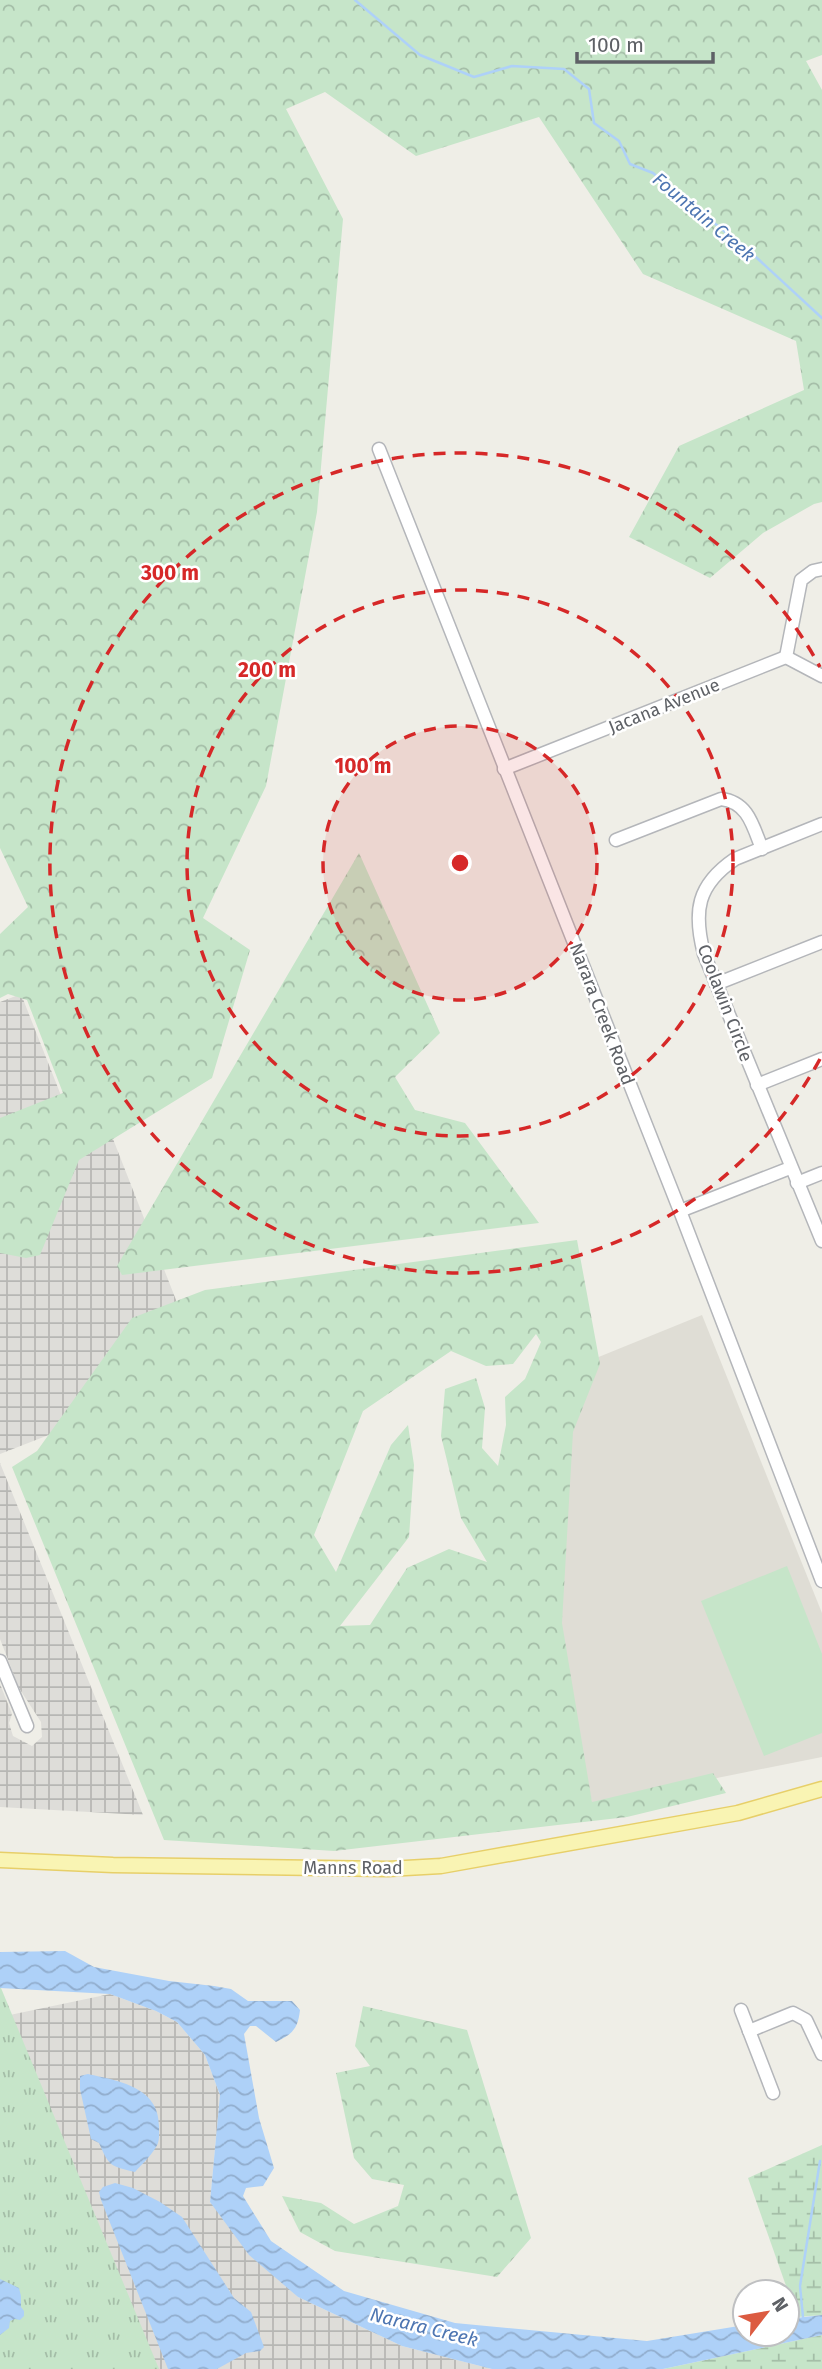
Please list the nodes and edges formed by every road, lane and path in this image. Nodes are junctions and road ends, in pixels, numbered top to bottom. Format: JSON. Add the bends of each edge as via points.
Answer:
{"nodes":[{"id":1,"x":379,"y":449,"type":"dead end"},
{"id":2,"x":822,"y":569,"type":"edge"},
{"id":3,"x":786,"y":657,"type":"junction"},
{"id":4,"x":822,"y":676,"type":"edge"},
{"id":5,"x":504,"y":769,"type":"junction"},
{"id":6,"x":822,"y":824,"type":"edge"},
{"id":7,"x":616,"y":840,"type":"dead end"},
{"id":8,"x":762,"y":849,"type":"junction"},
{"id":9,"x":822,"y":942,"type":"edge"},
{"id":10,"x":716,"y":984,"type":"junction"},
{"id":11,"x":822,"y":1059,"type":"edge"},
{"id":12,"x":757,"y":1085,"type":"junction"},
{"id":13,"x":790,"y":1168,"type":"junction"},
{"id":14,"x":822,"y":1173,"type":"edge"},
{"id":15,"x":797,"y":1183,"type":"junction"},
{"id":16,"x":680,"y":1211,"type":"junction"},
{"id":17,"x":822,"y":1241,"type":"edge"},
{"id":18,"x":822,"y":1581,"type":"edge"},
{"id":19,"x":0,"y":1661,"type":"edge"},
{"id":20,"x":27,"y":1726,"type":"dead end"},
{"id":21,"x":822,"y":1779,"type":"edge"},
{"id":22,"x":822,"y":1789,"type":"edge"},
{"id":23,"x":702,"y":1819,"type":"junction"},
{"id":24,"x":0,"y":1860,"type":"edge"},
{"id":25,"x":741,"y":2010,"type":"dead end"},
{"id":26,"x":749,"y":2031,"type":"junction"},
{"id":27,"x":822,"y":2054,"type":"edge"},
{"id":28,"x":773,"y":2093,"type":"dead end"}],
"edges":[{"from":1,"to":5,"type":"street","name":"Narara Creek Road"},
{"from":2,"to":3,"type":"street","via":[[801,580]]},
{"from":3,"to":4,"type":"street"},
{"from":3,"to":5,"type":"street","name":"Jacana Avenue"},
{"from":5,"to":16,"type":"street","name":"Narara Creek Road"},
{"from":6,"to":8,"type":"street","name":"Coolawin Circle"},
{"from":7,"to":8,"type":"street","via":[[721,799],[742,806]]},
{"from":8,"to":10,"type":"street","name":"Coolawin Circle","via":[[724,866],[699,902],[699,936]]},
{"from":9,"to":10,"type":"street"},
{"from":10,"to":12,"type":"street","name":"Coolawin Circle"},
{"from":11,"to":12,"type":"street"},
{"from":12,"to":13,"type":"street","name":"Coolawin Circle"},
{"from":13,"to":15,"type":"street","name":"Coolawin Circle"},
{"from":13,"to":16,"type":"street"},
{"from":14,"to":15,"type":"street"},
{"from":15,"to":17,"type":"street","name":"Coolawin Circle"},
{"from":16,"to":18,"type":"street","name":"Narara Creek Road"},
{"from":19,"to":20,"type":"street"},
{"from":21,"to":23,"type":"main road","name":"Manns Road"},
{"from":22,"to":23,"type":"main road","name":"Manns Road"},
{"from":23,"to":24,"type":"main road","name":"Manns Road","via":[[414,1868]]},
{"from":25,"to":26,"type":"street"},
{"from":26,"to":27,"type":"street","via":[[793,2014],[802,2016]]},
{"from":26,"to":28,"type":"street"}]}
